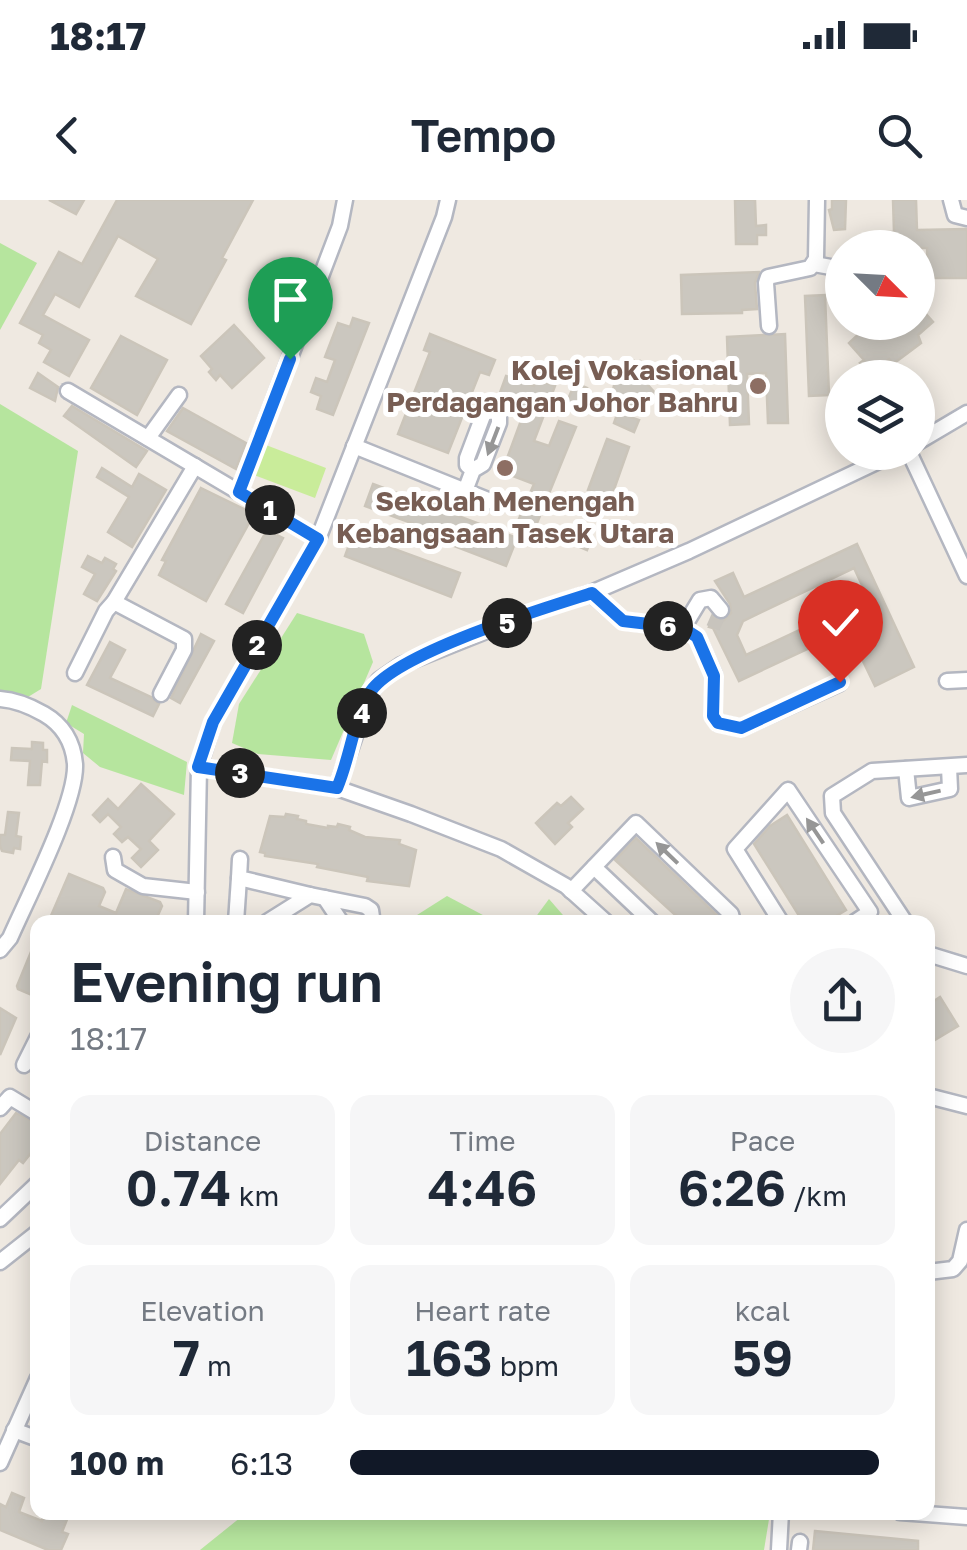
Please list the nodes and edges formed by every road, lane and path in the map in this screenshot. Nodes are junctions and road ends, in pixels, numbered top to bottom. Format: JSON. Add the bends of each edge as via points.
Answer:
{"nodes":[{"id":1,"x":346,"y":200,"type":"edge"},
{"id":2,"x":448,"y":200,"type":"edge"},
{"id":3,"x":817,"y":200,"type":"edge"},
{"id":4,"x":952,"y":200,"type":"edge"},
{"id":5,"x":967,"y":218,"type":"edge"},
{"id":6,"x":814,"y":264,"type":"junction"},
{"id":7,"x":825,"y":266,"type":"edge"},
{"id":8,"x":770,"y":326,"type":"dead end"},
{"id":9,"x":68,"y":392,"type":"dead end"},
{"id":10,"x":179,"y":394,"type":"dead end"},
{"id":11,"x":967,"y":413,"type":"edge"},
{"id":12,"x":935,"y":432,"type":"edge"},
{"id":13,"x":148,"y":438,"type":"junction"},
{"id":14,"x":354,"y":446,"type":"junction"},
{"id":15,"x":195,"y":466,"type":"junction"},
{"id":16,"x":473,"y":470,"type":"dead end"},
{"id":17,"x":859,"y":470,"type":"edge"},
{"id":18,"x":917,"y":470,"type":"edge"},
{"id":19,"x":465,"y":491,"type":"junction"},
{"id":20,"x":239,"y":492,"type":"junction"},
{"id":21,"x":498,"y":504,"type":"dead end"},
{"id":22,"x":318,"y":539,"type":"junction"},
{"id":23,"x":967,"y":576,"type":"edge"},
{"id":24,"x":592,"y":593,"type":"junction"},
{"id":25,"x":114,"y":602,"type":"junction"},
{"id":26,"x":721,"y":610,"type":"dead end"},
{"id":27,"x":683,"y":628,"type":"junction"},
{"id":28,"x":714,"y":628,"type":"tunnel mouth"},
{"id":29,"x":700,"y":642,"type":"junction"},
{"id":30,"x":75,"y":673,"type":"dead end"},
{"id":31,"x":967,"y":680,"type":"edge"},
{"id":32,"x":947,"y":681,"type":"dead end"},
{"id":33,"x":840,"y":682,"type":"dead end"},
{"id":34,"x":161,"y":694,"type":"dead end"},
{"id":35,"x":0,"y":699,"type":"edge"},
{"id":36,"x":967,"y":765,"type":"edge"},
{"id":37,"x":949,"y":766,"type":"junction"},
{"id":38,"x":198,"y":767,"type":"junction"},
{"id":39,"x":906,"y":768,"type":"junction"},
{"id":40,"x":337,"y":788,"type":"junction"},
{"id":41,"x":113,"y":857,"type":"dead end"},
{"id":42,"x":240,"y":858,"type":"dead end"},
{"id":43,"x":594,"y":866,"type":"junction"},
{"id":44,"x":239,"y":878,"type":"junction"},
{"id":45,"x":564,"y":885,"type":"junction"},
{"id":46,"x":197,"y":892,"type":"junction"},
{"id":47,"x":318,"y":897,"type":"junction"},
{"id":48,"x":196,"y":915,"type":"edge"},
{"id":49,"x":236,"y":915,"type":"edge"},
{"id":50,"x":281,"y":915,"type":"edge"},
{"id":51,"x":335,"y":915,"type":"edge"},
{"id":52,"x":372,"y":915,"type":"edge"},
{"id":53,"x":598,"y":915,"type":"edge"},
{"id":54,"x":645,"y":915,"type":"edge"},
{"id":55,"x":731,"y":915,"type":"edge"},
{"id":56,"x":776,"y":915,"type":"edge"},
{"id":57,"x":866,"y":915,"type":"edge"},
{"id":58,"x":900,"y":915,"type":"edge"},
{"id":59,"x":0,"y":950,"type":"edge"},
{"id":60,"x":935,"y":956,"type":"edge"},
{"id":61,"x":967,"y":966,"type":"edge"},
{"id":62,"x":30,"y":1053,"type":"edge"},
{"id":63,"x":24,"y":1065,"type":"dead end"},
{"id":64,"x":935,"y":1098,"type":"edge"},
{"id":65,"x":967,"y":1106,"type":"edge"},
{"id":66,"x":0,"y":1108,"type":"edge"},
{"id":67,"x":30,"y":1109,"type":"edge"},
{"id":68,"x":30,"y":1191,"type":"edge"},
{"id":69,"x":0,"y":1220,"type":"edge"},
{"id":70,"x":967,"y":1230,"type":"edge"},
{"id":71,"x":30,"y":1238,"type":"edge"},
{"id":72,"x":0,"y":1262,"type":"edge"},
{"id":73,"x":935,"y":1271,"type":"edge"},
{"id":74,"x":30,"y":1395,"type":"edge"},
{"id":75,"x":14,"y":1430,"type":"junction"},
{"id":76,"x":30,"y":1436,"type":"edge"},
{"id":77,"x":0,"y":1462,"type":"edge"},
{"id":78,"x":935,"y":1515,"type":"edge"},
{"id":79,"x":967,"y":1517,"type":"edge"},
{"id":80,"x":782,"y":1520,"type":"edge"},
{"id":81,"x":779,"y":1550,"type":"edge"}],
"edges":[{"from":1,"to":20,"type":"street"},
{"from":2,"to":14,"type":"street"},
{"from":3,"to":6,"type":"street"},
{"from":4,"to":5,"type":"street","via":[[955,215]]},
{"from":6,"to":7,"type":"street"},
{"from":6,"to":8,"type":"street","via":[[768,277]]},
{"from":9,"to":13,"type":"street"},
{"from":10,"to":13,"type":"street"},
{"from":11,"to":12,"type":"street"},
{"from":13,"to":15,"type":"street"},
{"from":14,"to":19,"type":"street"},
{"from":14,"to":22,"type":"street"},
{"from":15,"to":20,"type":"street"},
{"from":15,"to":25,"type":"street"},
{"from":16,"to":19,"type":"street"},
{"from":17,"to":24,"type":"street"},
{"from":18,"to":23,"type":"street"},
{"from":19,"to":21,"type":"street"},
{"from":20,"to":22,"type":"street"},
{"from":22,"to":38,"type":"street","via":[[213,722]]},
{"from":24,"to":27,"type":"street","via":[[623,621]]},
{"from":24,"to":40,"type":"street","via":[[400,665],[379,680]]},
{"from":25,"to":30,"type":"street"},
{"from":25,"to":34,"type":"street","via":[[184,639]]},
{"from":26,"to":27,"type":"street","via":[[710,598],[700,600]]},
{"from":27,"to":29,"type":"street"},
{"from":28,"to":29,"type":"street"},
{"from":29,"to":33,"type":"street","via":[[714,676],[713,716],[729,727],[741,728]]},
{"from":31,"to":32,"type":"street"},
{"from":35,"to":59,"type":"street","via":[[58,723],[69,736],[75,766],[64,812]]},
{"from":36,"to":37,"type":"street"},
{"from":37,"to":39,"type":"street"},
{"from":37,"to":39,"type":"street","one_way":true,"via":[[950,789],[909,798]]},
{"from":38,"to":40,"type":"street"},
{"from":38,"to":46,"type":"street"},
{"from":39,"to":58,"type":"street","via":[[860,776],[831,803]]},
{"from":40,"to":45,"type":"street","via":[[505,842]]},
{"from":41,"to":46,"type":"street","via":[[115,870],[143,886]]},
{"from":42,"to":44,"type":"street"},
{"from":43,"to":45,"type":"street"},
{"from":43,"to":54,"type":"street"},
{"from":55,"to":43,"type":"street","one_way":true,"via":[[636,823]]},
{"from":44,"to":47,"type":"street"},
{"from":44,"to":49,"type":"street"},
{"from":45,"to":53,"type":"street"},
{"from":46,"to":48,"type":"street"},
{"from":47,"to":50,"type":"street"},
{"from":47,"to":51,"type":"street"},
{"from":47,"to":52,"type":"street","via":[[365,906]]},
{"from":57,"to":56,"type":"street","one_way":true,"via":[[870,912],[788,790],[734,849]]},
{"from":60,"to":61,"type":"street"},
{"from":62,"to":63,"type":"street"},
{"from":64,"to":65,"type":"street"},
{"from":66,"to":67,"type":"street","via":[[10,1097]]},
{"from":68,"to":69,"type":"street"},
{"from":70,"to":73,"type":"street","via":[[960,1261]]},
{"from":71,"to":72,"type":"street"},
{"from":74,"to":75,"type":"street"},
{"from":75,"to":76,"type":"street"},
{"from":75,"to":77,"type":"street"},
{"from":78,"to":79,"type":"street"},
{"from":80,"to":81,"type":"street"}]}
